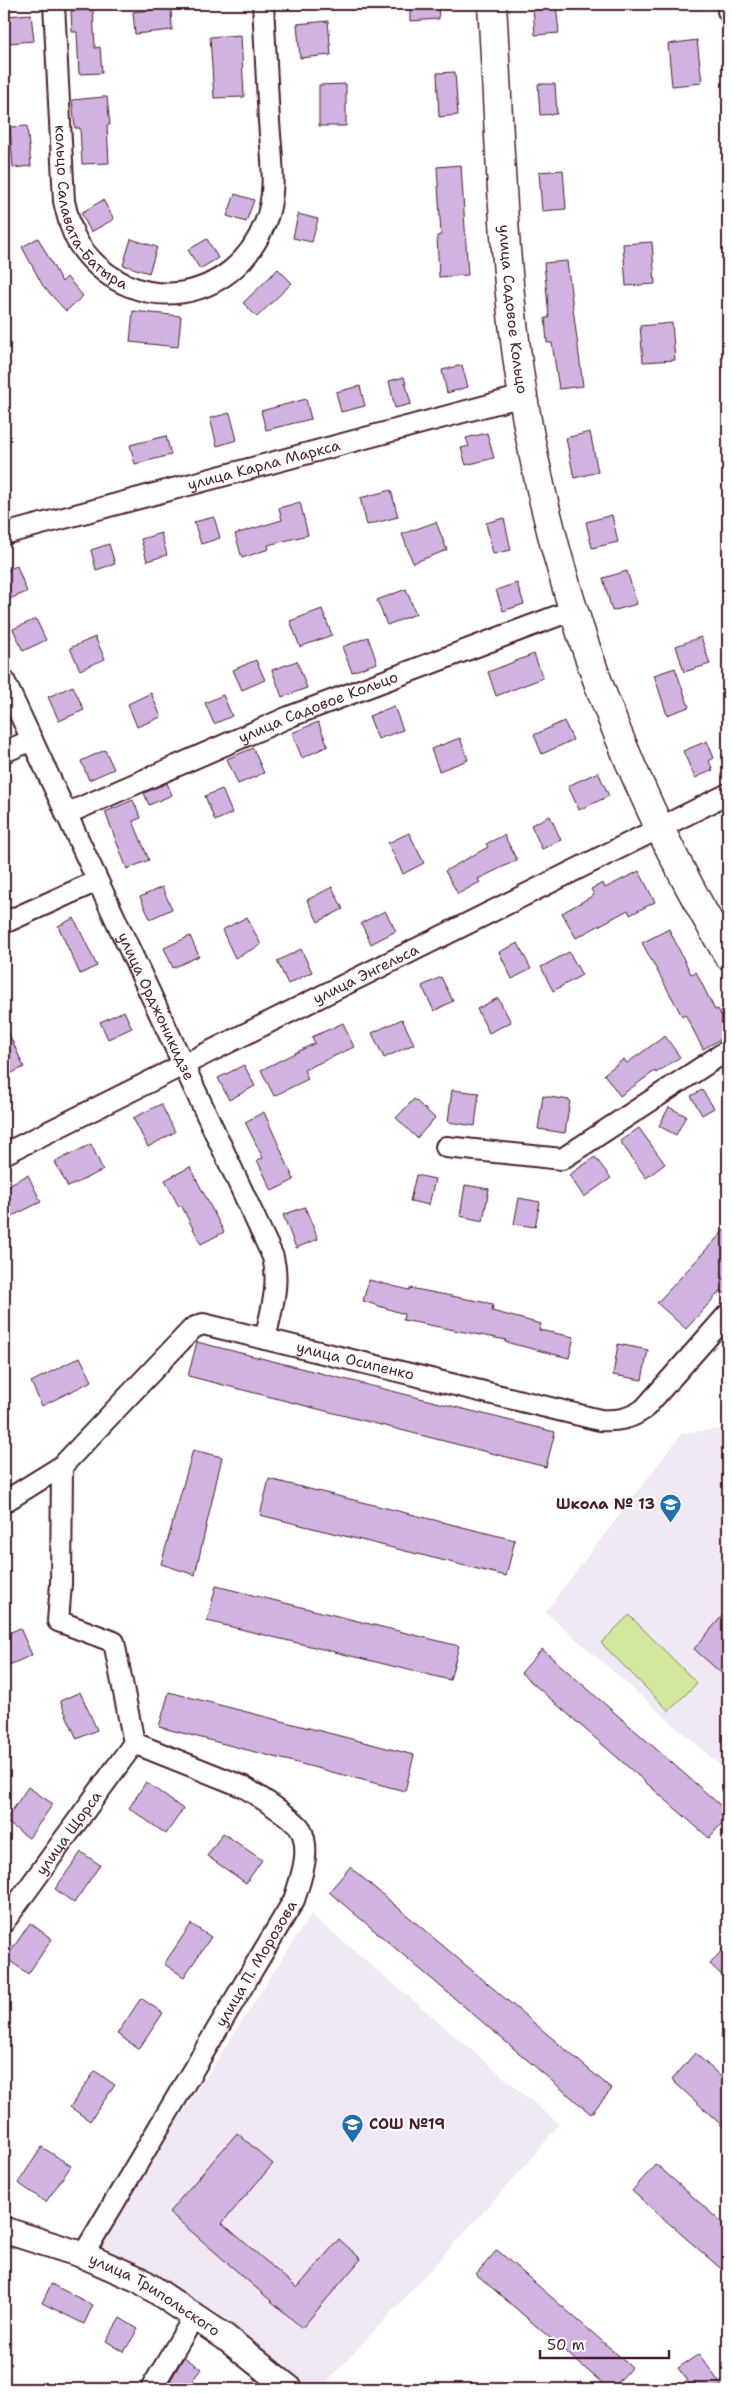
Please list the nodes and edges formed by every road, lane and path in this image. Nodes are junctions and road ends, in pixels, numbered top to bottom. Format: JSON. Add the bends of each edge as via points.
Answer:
{"nodes":[{"id":1,"x":54,"y":4,"type":"edge"},
{"id":2,"x":263,"y":4,"type":"edge"},
{"id":3,"x":492,"y":4,"type":"edge"},
{"id":4,"x":728,"y":4,"type":"edge"},
{"id":5,"x":728,"y":11,"type":"edge"},
{"id":6,"x":522,"y":396,"type":"junction"},
{"id":7,"x":4,"y":534,"type":"edge"},
{"id":8,"x":573,"y":610,"type":"junction"},
{"id":9,"x":4,"y":680,"type":"edge"},
{"id":10,"x":32,"y":740,"type":"junction"},
{"id":11,"x":4,"y":752,"type":"edge"},
{"id":12,"x":728,"y":794,"type":"edge"},
{"id":13,"x":66,"y":814,"type":"junction"},
{"id":14,"x":659,"y":828,"type":"junction"},
{"id":15,"x":97,"y":881,"type":"junction"},
{"id":16,"x":4,"y":923,"type":"edge"},
{"id":17,"x":728,"y":955,"type":"edge"},
{"id":18,"x":728,"y":1050,"type":"edge"},
{"id":19,"x":185,"y":1065,"type":"junction"},
{"id":20,"x":446,"y":1147,"type":"dead end"},
{"id":21,"x":4,"y":1154,"type":"edge"},
{"id":22,"x":728,"y":1314,"type":"edge"},
{"id":23,"x":265,"y":1339,"type":"junction"},
{"id":24,"x":62,"y":1466,"type":"junction"},
{"id":25,"x":4,"y":1502,"type":"edge"},
{"id":26,"x":134,"y":1743,"type":"junction"},
{"id":27,"x":4,"y":1922,"type":"edge"},
{"id":28,"x":4,"y":2230,"type":"edge"},
{"id":29,"x":84,"y":2254,"type":"junction"},
{"id":30,"x":194,"y":2317,"type":"junction"},
{"id":31,"x":151,"y":2389,"type":"edge"},
{"id":32,"x":290,"y":2389,"type":"edge"}],
"edges":[{"from":1,"to":2,"type":"street","name":"кольцо Салавата-Батыра","via":[[64,201],[70,226],[82,249],[99,268],[120,283],[144,292],[170,294],[195,290],[219,280],[256,245],[266,221],[272,176]]},
{"from":3,"to":6,"type":"main road","name":"улица Садовое Кольцо","via":[[508,260]]},
{"from":4,"to":5,"type":"street"},
{"from":6,"to":7,"type":"street","name":"улица Карла Маркса"},
{"from":6,"to":8,"type":"main road","name":"улица Садовое Кольцо","via":[[544,501]]},
{"from":8,"to":13,"type":"street","name":"улица Садовое Кольцо","via":[[291,716]]},
{"from":8,"to":14,"type":"main road","name":"улица Садовое Кольцо","via":[[612,721]]},
{"from":9,"to":10,"type":"street","name":"улица Орджоникидзе"},
{"from":10,"to":11,"type":"street"},
{"from":10,"to":13,"type":"street","name":"улица Орджоникидзе"},
{"from":12,"to":14,"type":"street","name":"улица Энгельса"},
{"from":13,"to":15,"type":"street","name":"улица Орджоникидзе"},
{"from":14,"to":17,"type":"main road","name":"улица Садовое Кольцо"},
{"from":14,"to":19,"type":"street","name":"улица Энгельса"},
{"from":15,"to":16,"type":"street"},
{"from":15,"to":19,"type":"street","name":"улица Орджоникидзе"},
{"from":18,"to":20,"type":"street","via":[[562,1160]]},
{"from":19,"to":21,"type":"street","name":"улица Энгельса"},
{"from":19,"to":23,"type":"street","name":"улица Орджоникидзе","via":[[273,1257],[276,1285]]},
{"from":22,"to":23,"type":"street","name":"улица Осипенко","via":[[644,1409],[615,1421]]},
{"from":23,"to":24,"type":"street","name":"улица Осипенко","via":[[203,1324],[193,1328]]},
{"from":24,"to":25,"type":"street","name":"улица Осипенко"},
{"from":24,"to":26,"type":"street","via":[[58,1621],[114,1642]]},
{"from":26,"to":27,"type":"street","name":"улица Щорса"},
{"from":26,"to":29,"type":"street","name":"улица П. Морозова","via":[[244,1786],[259,1796],[300,1827],[305,1843],[303,1869],[294,1900]]},
{"from":28,"to":29,"type":"street","name":"улица Трипольского"},
{"from":29,"to":30,"type":"street","name":"улица Трипольского","via":[[140,2280]]},
{"from":30,"to":31,"type":"street"},
{"from":30,"to":32,"type":"street","name":"улица Трипольского","via":[[225,2337]]}]}
